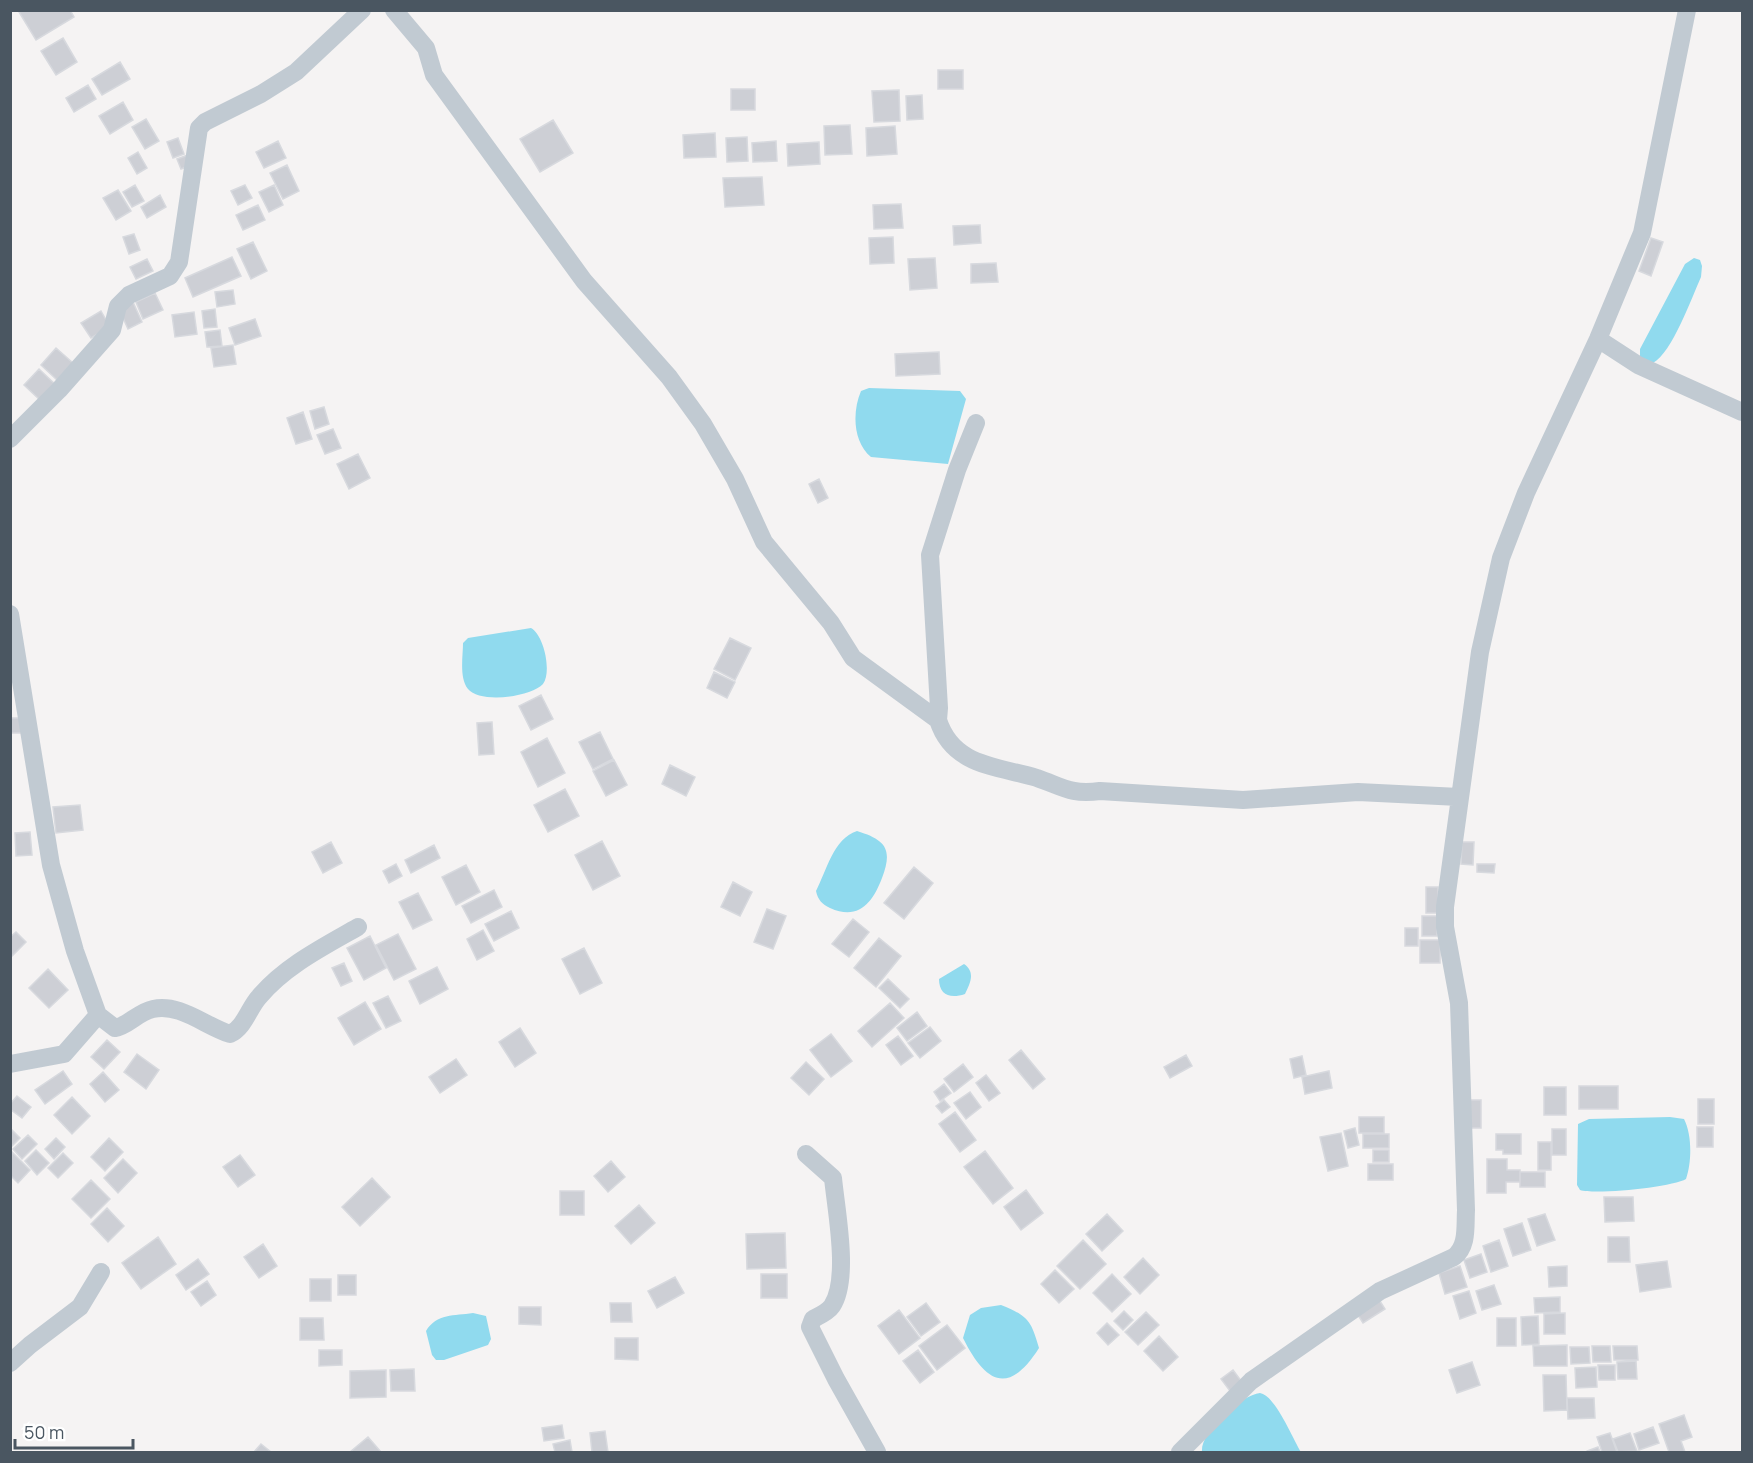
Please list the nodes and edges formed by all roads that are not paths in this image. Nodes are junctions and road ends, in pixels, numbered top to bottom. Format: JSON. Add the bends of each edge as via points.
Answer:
{"nodes":[{"id":1,"x":362,"y":10,"type":"edge"},
{"id":2,"x":394,"y":10,"type":"edge"},
{"id":3,"x":1688,"y":10,"type":"edge"},
{"id":4,"x":1598,"y":339,"type":"junction"},
{"id":5,"x":1743,"y":412,"type":"edge"},
{"id":6,"x":976,"y":423,"type":"dead end"},
{"id":7,"x":10,"y":439,"type":"edge"},
{"id":8,"x":10,"y":614,"type":"edge"},
{"id":9,"x":938,"y":720,"type":"junction"},
{"id":10,"x":1459,"y":797,"type":"junction"},
{"id":11,"x":358,"y":927,"type":"dead end"},
{"id":12,"x":98,"y":1014,"type":"junction"},
{"id":13,"x":10,"y":1064,"type":"edge"},
{"id":14,"x":806,"y":1154,"type":"dead end"},
{"id":15,"x":101,"y":1272,"type":"dead end"},
{"id":16,"x":10,"y":1363,"type":"edge"},
{"id":17,"x":877,"y":1452,"type":"edge"},
{"id":18,"x":1180,"y":1452,"type":"edge"}],
"edges":[{"from":1,"to":7,"type":"street","via":[[296,72],[199,128],[179,262],[170,276],[129,295],[118,306],[112,330]]},
{"from":2,"to":9,"type":"street","via":[[426,48],[434,75],[584,281],[669,378],[703,424],[735,479],[764,542],[831,623],[853,658]]},
{"from":3,"to":4,"type":"street","via":[[1642,233]]},
{"from":4,"to":5,"type":"street","via":[[1638,365]]},
{"from":4,"to":10,"type":"street","via":[[1526,493],[1502,558],[1480,652]]},
{"from":6,"to":9,"type":"street","via":[[930,555]]},
{"from":8,"to":12,"type":"street","via":[[51,865]]},
{"from":9,"to":10,"type":"street","via":[[942,733],[958,752],[995,770],[1036,778],[1070,792],[1243,800],[1358,792]]},
{"from":10,"to":18,"type":"street","via":[[1445,927],[1459,1003],[1466,1210],[1461,1251],[1380,1291],[1251,1381]]},
{"from":11,"to":12,"type":"street","via":[[303,958],[259,997],[230,1034],[175,1010],[156,1008],[137,1014],[116,1028]]},
{"from":12,"to":13,"type":"street","via":[[64,1054]]},
{"from":14,"to":17,"type":"street","via":[[833,1178],[840,1265],[831,1309],[813,1319],[810,1326]]},
{"from":15,"to":16,"type":"street","via":[[80,1306]]}]}
